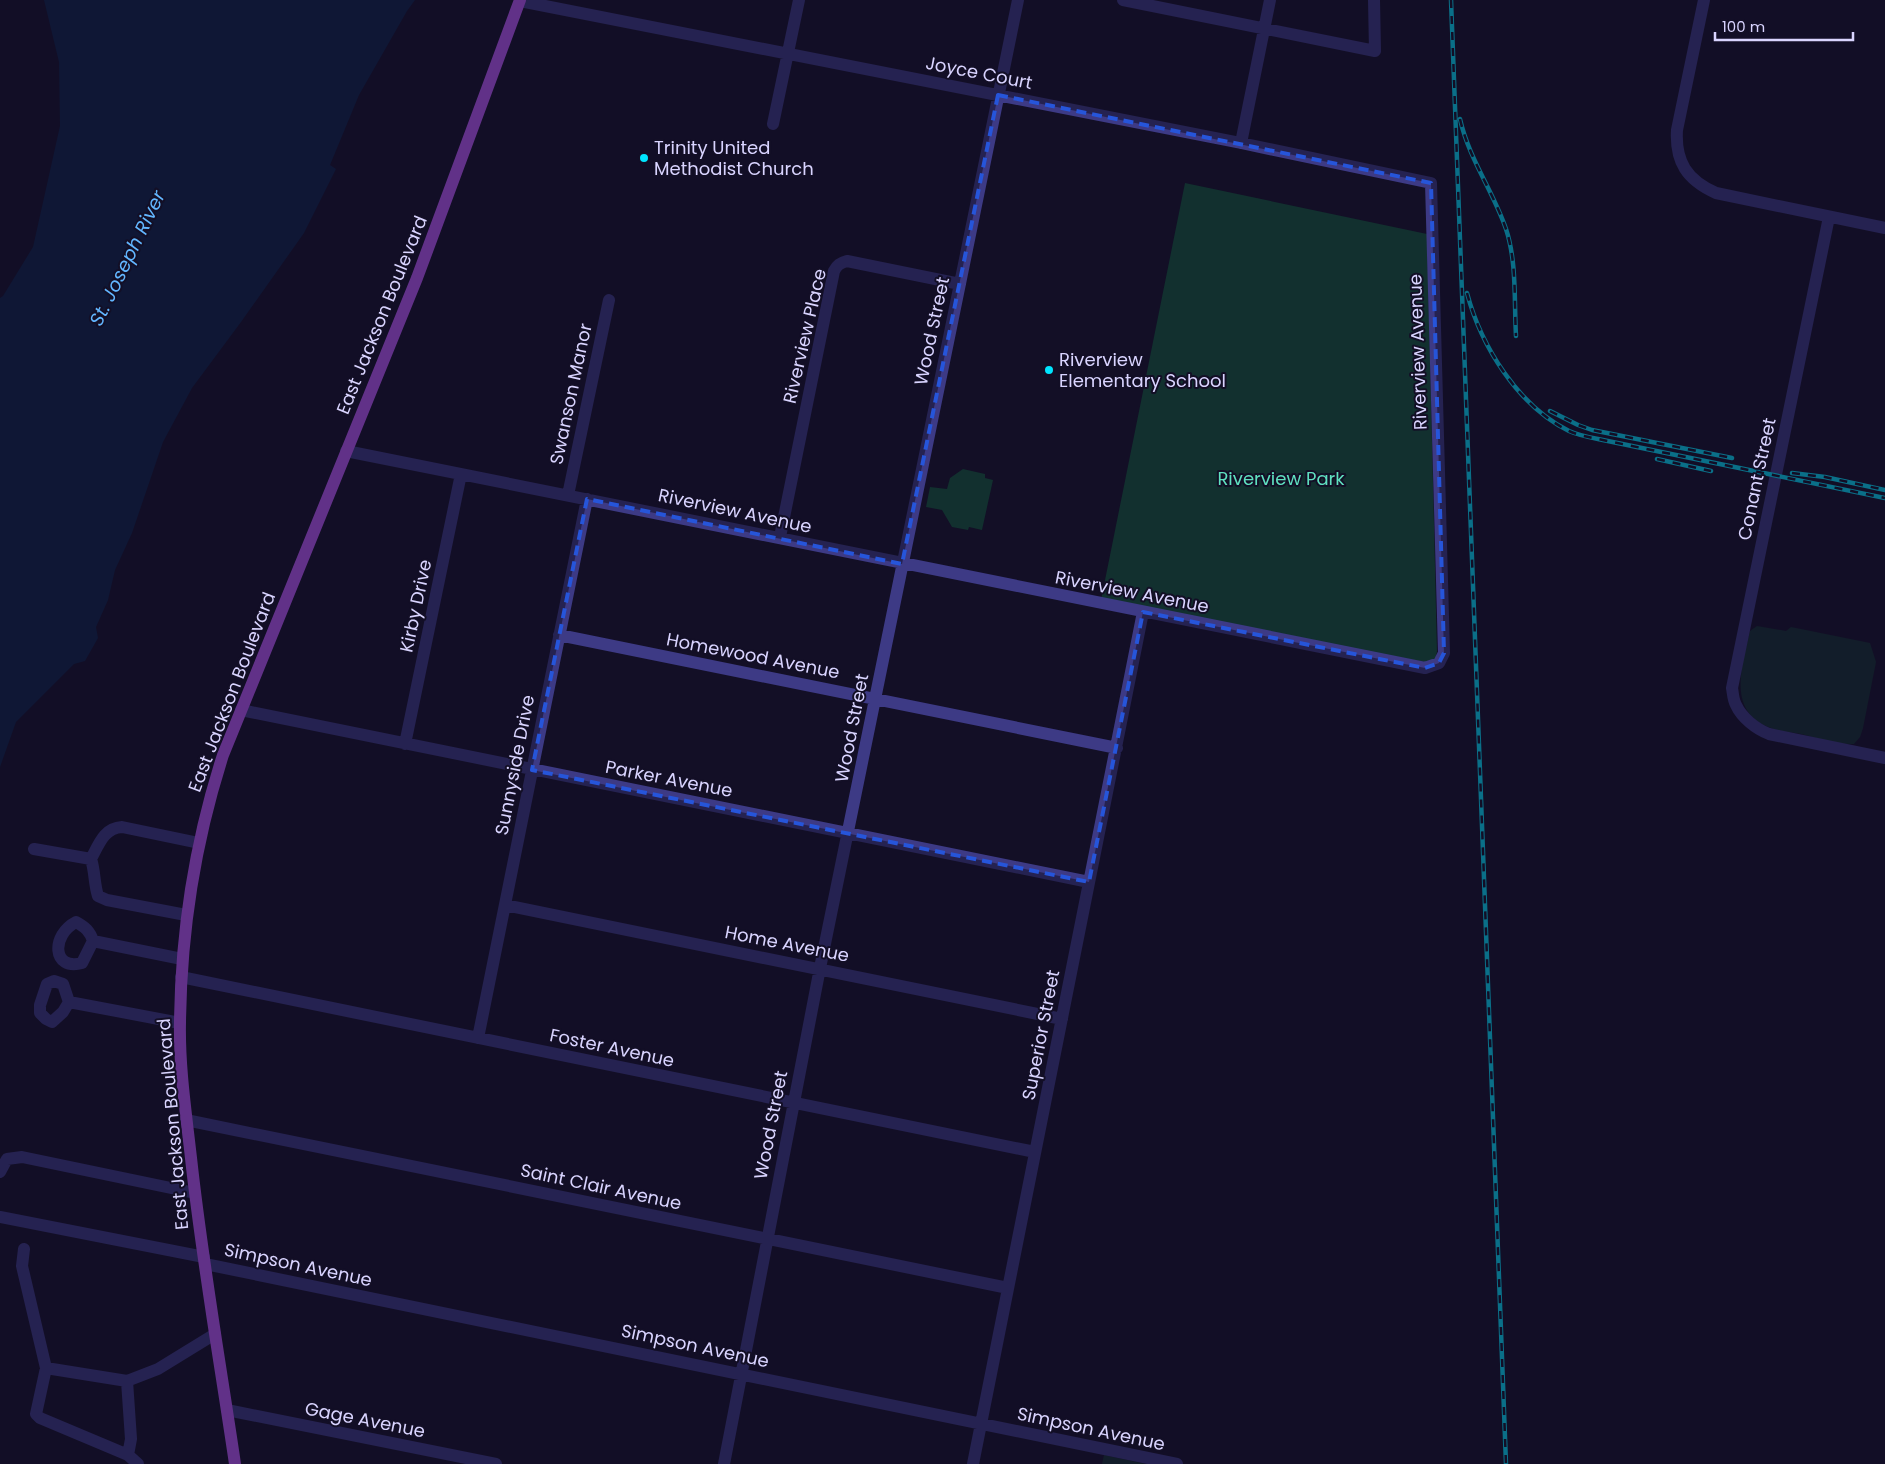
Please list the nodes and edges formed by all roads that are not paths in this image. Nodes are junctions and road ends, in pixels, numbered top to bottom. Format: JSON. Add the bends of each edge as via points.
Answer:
{"nodes":[{"id":1,"x":520,"y":0,"type":"edge"},
{"id":2,"x":799,"y":0,"type":"edge"},
{"id":3,"x":1018,"y":0,"type":"edge"},
{"id":4,"x":1123,"y":0,"type":"edge"},
{"id":5,"x":1270,"y":0,"type":"edge"},
{"id":6,"x":1374,"y":0,"type":"edge"},
{"id":7,"x":1704,"y":0,"type":"edge"},
{"id":8,"x":1265,"y":28,"type":"junction"},
{"id":9,"x":788,"y":54,"type":"junction"},
{"id":10,"x":998,"y":95,"type":"junction"},
{"id":11,"x":773,"y":124,"type":"dead end"},
{"id":12,"x":1242,"y":143,"type":"junction"},
{"id":13,"x":1431,"y":183,"type":"joint"},
{"id":14,"x":1829,"y":216,"type":"junction"},
{"id":15,"x":1885,"y":228,"type":"edge"},
{"id":16,"x":960,"y":284,"type":"junction"},
{"id":17,"x":609,"y":300,"type":"dead end"},
{"id":18,"x":346,"y":451,"type":"junction"},
{"id":19,"x":461,"y":474,"type":"junction"},
{"id":20,"x":568,"y":495,"type":"junction"},
{"id":21,"x":587,"y":499,"type":"junction"},
{"id":22,"x":780,"y":537,"type":"junction"},
{"id":23,"x":902,"y":564,"type":"junction"},
{"id":24,"x":1143,"y":612,"type":"junction"},
{"id":25,"x":559,"y":635,"type":"junction"},
{"id":26,"x":876,"y":698,"type":"junction"},
{"id":27,"x":241,"y":710,"type":"junction"},
{"id":28,"x":405,"y":744,"type":"junction"},
{"id":29,"x":1116,"y":748,"type":"junction"},
{"id":30,"x":1885,"y":758,"type":"edge"},
{"id":31,"x":532,"y":770,"type":"junction"},
{"id":32,"x":848,"y":832,"type":"junction"},
{"id":33,"x":199,"y":843,"type":"junction"},
{"id":34,"x":34,"y":849,"type":"dead end"},
{"id":35,"x":91,"y":859,"type":"junction"},
{"id":36,"x":1089,"y":882,"type":"junction"},
{"id":37,"x":505,"y":905,"type":"junction"},
{"id":38,"x":186,"y":915,"type":"junction"},
{"id":39,"x":93,"y":941,"type":"dead end"},
{"id":40,"x":182,"y":959,"type":"junction"},
{"id":41,"x":820,"y":968,"type":"junction"},
{"id":42,"x":181,"y":977,"type":"junction"},
{"id":43,"x":68,"y":1002,"type":"dead end"},
{"id":44,"x":1062,"y":1018,"type":"junction"},
{"id":45,"x":180,"y":1023,"type":"junction"},
{"id":46,"x":478,"y":1038,"type":"junction"},
{"id":47,"x":793,"y":1103,"type":"junction"},
{"id":48,"x":186,"y":1120,"type":"junction"},
{"id":49,"x":1036,"y":1152,"type":"junction"},
{"id":50,"x":0,"y":1172,"type":"edge"},
{"id":51,"x":195,"y":1193,"type":"junction"},
{"id":52,"x":0,"y":1217,"type":"edge"},
{"id":53,"x":767,"y":1238,"type":"junction"},
{"id":54,"x":24,"y":1249,"type":"dead end"},
{"id":55,"x":204,"y":1260,"type":"junction"},
{"id":56,"x":1008,"y":1288,"type":"junction"},
{"id":57,"x":215,"y":1334,"type":"junction"},
{"id":58,"x":46,"y":1368,"type":"junction"},
{"id":59,"x":741,"y":1374,"type":"junction"},
{"id":60,"x":127,"y":1381,"type":"junction"},
{"id":61,"x":227,"y":1410,"type":"junction"},
{"id":62,"x":980,"y":1424,"type":"junction"},
{"id":63,"x":128,"y":1455,"type":"junction"},
{"id":64,"x":138,"y":1464,"type":"edge"},
{"id":65,"x":235,"y":1464,"type":"edge"},
{"id":66,"x":496,"y":1464,"type":"edge"},
{"id":67,"x":724,"y":1464,"type":"edge"},
{"id":68,"x":973,"y":1464,"type":"edge"},
{"id":69,"x":1177,"y":1464,"type":"edge"}],
"edges":[{"from":1,"to":9,"type":"street","name":"Joyce Court"},
{"from":1,"to":18,"type":"main road","name":"East Jackson Boulevard","via":[[417,278]]},
{"from":2,"to":9,"type":"street"},
{"from":3,"to":10,"type":"street","name":"Wood Street"},
{"from":4,"to":8,"type":"street"},
{"from":5,"to":8,"type":"street"},
{"from":6,"to":8,"type":"street","via":[[1375,51]]},
{"from":7,"to":14,"type":"street","via":[[1677,130],[1677,151],[1686,172],[1699,185],[1716,193]]},
{"from":8,"to":12,"type":"street"},
{"from":9,"to":10,"type":"street","name":"Joyce Court"},
{"from":9,"to":11,"type":"street"},
{"from":10,"to":12,"type":"street","name":"Joyce Court"},
{"from":10,"to":16,"type":"street","name":"Wood Street"},
{"from":12,"to":13,"type":"street","name":"Joyce Court"},
{"from":13,"to":24,"type":"street","name":"Riverview Avenue","via":[[1444,653],[1438,663],[1425,668]]},
{"from":14,"to":15,"type":"street"},
{"from":14,"to":30,"type":"street","name":"Conant Street","via":[[1732,688],[1735,704],[1753,725],[1768,734]]},
{"from":16,"to":22,"type":"street","name":"Riverview Place","via":[[847,261],[837,266]]},
{"from":16,"to":23,"type":"street","name":"Wood Street"},
{"from":17,"to":20,"type":"street","name":"Swanson Manor"},
{"from":18,"to":19,"type":"street","name":"Riverview Avenue"},
{"from":18,"to":27,"type":"main road","name":"East Jackson Boulevard"},
{"from":19,"to":20,"type":"street","name":"Riverview Avenue"},
{"from":19,"to":28,"type":"street","name":"Kirby Drive"},
{"from":20,"to":21,"type":"street","name":"Riverview Avenue"},
{"from":21,"to":22,"type":"street","name":"Riverview Avenue"},
{"from":21,"to":25,"type":"street","name":"Sunnyside Drive"},
{"from":22,"to":23,"type":"street","name":"Riverview Avenue"},
{"from":23,"to":24,"type":"street","name":"Riverview Avenue"},
{"from":23,"to":26,"type":"street","name":"Wood Street"},
{"from":24,"to":29,"type":"street","name":"Superior Street"},
{"from":25,"to":26,"type":"street","name":"Homewood Avenue"},
{"from":25,"to":31,"type":"street","name":"Sunnyside Drive"},
{"from":26,"to":29,"type":"street","name":"Homewood Avenue"},
{"from":26,"to":32,"type":"street","name":"Wood Street"},
{"from":27,"to":28,"type":"street","name":"Parker Avenue"},
{"from":27,"to":33,"type":"main road","name":"East Jackson Boulevard","via":[[211,792]]},
{"from":28,"to":31,"type":"street","name":"Parker Avenue"},
{"from":29,"to":36,"type":"street","name":"Superior Street"},
{"from":31,"to":32,"type":"street","name":"Parker Avenue"},
{"from":31,"to":37,"type":"street","name":"Sunnyside Drive"},
{"from":32,"to":36,"type":"street","name":"Parker Avenue"},
{"from":32,"to":41,"type":"street","name":"Wood Street"},
{"from":33,"to":35,"type":"street","via":[[114,827],[103,836]]},
{"from":33,"to":38,"type":"main road","name":"East Jackson Boulevard"},
{"from":34,"to":35,"type":"street"},
{"from":35,"to":38,"type":"street","via":[[98,896]]},
{"from":36,"to":44,"type":"street","name":"Superior Street"},
{"from":37,"to":41,"type":"street","name":"Home Avenue"},
{"from":37,"to":46,"type":"street","name":"Sunnyside Drive"},
{"from":38,"to":40,"type":"main road","name":"East Jackson Boulevard"},
{"from":39,"to":40,"type":"street"},
{"from":40,"to":42,"type":"main road","name":"East Jackson Boulevard"},
{"from":41,"to":44,"type":"street","name":"Home Avenue"},
{"from":41,"to":47,"type":"street","name":"Wood Street"},
{"from":42,"to":45,"type":"main road","name":"East Jackson Boulevard"},
{"from":42,"to":46,"type":"street","name":"Foster Avenue"},
{"from":43,"to":45,"type":"street"},
{"from":44,"to":49,"type":"street","name":"Superior Street"},
{"from":45,"to":48,"type":"main road","name":"East Jackson Boulevard"},
{"from":46,"to":47,"type":"street","name":"Foster Avenue"},
{"from":47,"to":49,"type":"street","name":"Foster Avenue"},
{"from":47,"to":53,"type":"street","name":"Wood Street"},
{"from":48,"to":51,"type":"main road","name":"East Jackson Boulevard"},
{"from":48,"to":53,"type":"street","name":"Saint Clair Avenue"},
{"from":49,"to":56,"type":"street","name":"Superior Street"},
{"from":50,"to":51,"type":"street","via":[[7,1159],[22,1157]]},
{"from":51,"to":55,"type":"main road","name":"East Jackson Boulevard"},
{"from":52,"to":55,"type":"street","name":"Simpson Avenue"},
{"from":53,"to":56,"type":"street","name":"Saint Clair Avenue"},
{"from":53,"to":59,"type":"street","name":"Wood Street"},
{"from":54,"to":58,"type":"street","via":[[22,1266]]},
{"from":55,"to":57,"type":"main road","name":"East Jackson Boulevard"},
{"from":55,"to":59,"type":"street","name":"Simpson Avenue"},
{"from":56,"to":62,"type":"street","name":"Superior Street"},
{"from":57,"to":60,"type":"street","via":[[158,1370]]},
{"from":57,"to":61,"type":"main road","name":"East Jackson Boulevard"},
{"from":58,"to":60,"type":"street"},
{"from":58,"to":63,"type":"street","via":[[36,1414]]},
{"from":59,"to":62,"type":"street","name":"Simpson Avenue"},
{"from":59,"to":67,"type":"street","name":"Wood Street"},
{"from":60,"to":63,"type":"street","via":[[131,1439]]},
{"from":61,"to":65,"type":"main road","name":"East Jackson Boulevard"},
{"from":61,"to":66,"type":"street","name":"Gage Avenue"},
{"from":62,"to":68,"type":"street","name":"Superior Street"},
{"from":62,"to":69,"type":"street","name":"Simpson Avenue"},
{"from":63,"to":64,"type":"street"}]}
